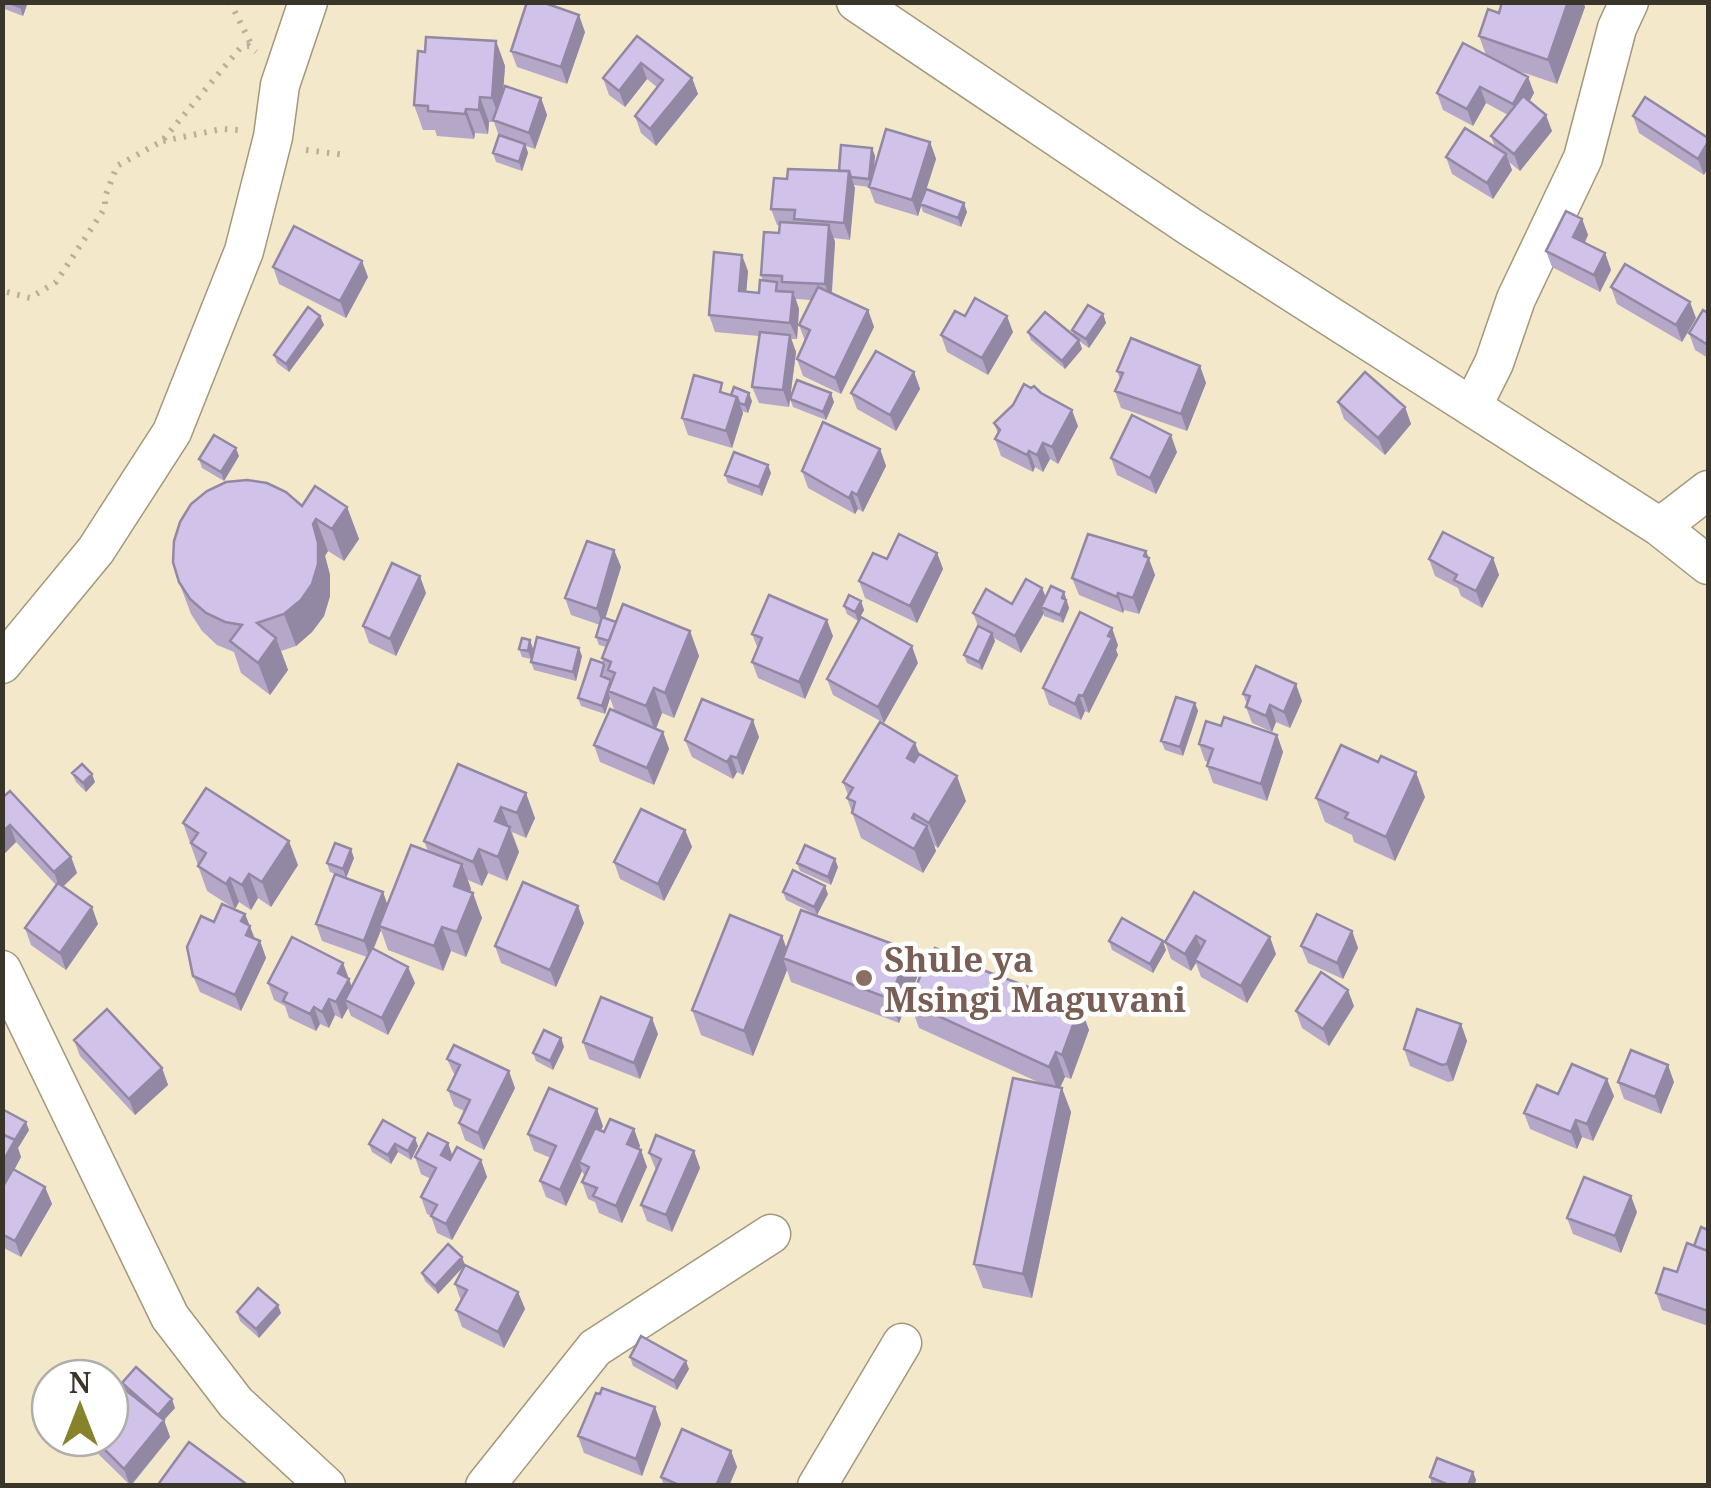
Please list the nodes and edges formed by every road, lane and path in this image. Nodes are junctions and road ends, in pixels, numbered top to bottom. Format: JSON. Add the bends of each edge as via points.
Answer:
{"nodes":[{"id":1,"x":230,"y":2,"type":"edge"},
{"id":2,"x":308,"y":2,"type":"edge"},
{"id":3,"x":856,"y":2,"type":"edge"},
{"id":4,"x":1629,"y":2,"type":"edge"},
{"id":5,"x":254,"y":49,"type":"junction"},
{"id":6,"x":280,"y":85,"type":"junction"},
{"id":7,"x":8,"y":292,"type":"dead end"},
{"id":8,"x":1472,"y":407,"type":"junction"},
{"id":9,"x":1708,"y":490,"type":"edge"},
{"id":10,"x":1660,"y":527,"type":"junction"},
{"id":11,"x":1708,"y":565,"type":"edge"},
{"id":12,"x":2,"y":664,"type":"edge"},
{"id":13,"x":2,"y":970,"type":"edge"},
{"id":14,"x":772,"y":1234,"type":"dead end"},
{"id":15,"x":902,"y":1343,"type":"dead end"},
{"id":16,"x":326,"y":1486,"type":"edge"},
{"id":17,"x":485,"y":1486,"type":"edge"},
{"id":18,"x":817,"y":1486,"type":"edge"}],
"edges":[{"from":1,"to":5,"type":"path"},
{"from":2,"to":6,"type":"street"},
{"from":3,"to":8,"type":"street"},
{"from":4,"to":8,"type":"street","via":[[1583,158]]},
{"from":5,"to":6,"type":"path"},
{"from":5,"to":7,"type":"path","via":[[241,47],[162,141],[118,166],[104,208],[56,282],[30,298]]},
{"from":6,"to":12,"type":"street","via":[[244,250],[172,432],[96,550]]},
{"from":8,"to":10,"type":"street"},
{"from":9,"to":10,"type":"street"},
{"from":10,"to":11,"type":"street"},
{"from":13,"to":16,"type":"street","via":[[170,1318],[236,1403]]},
{"from":14,"to":17,"type":"street","via":[[596,1348]]},
{"from":15,"to":18,"type":"street"}]}
